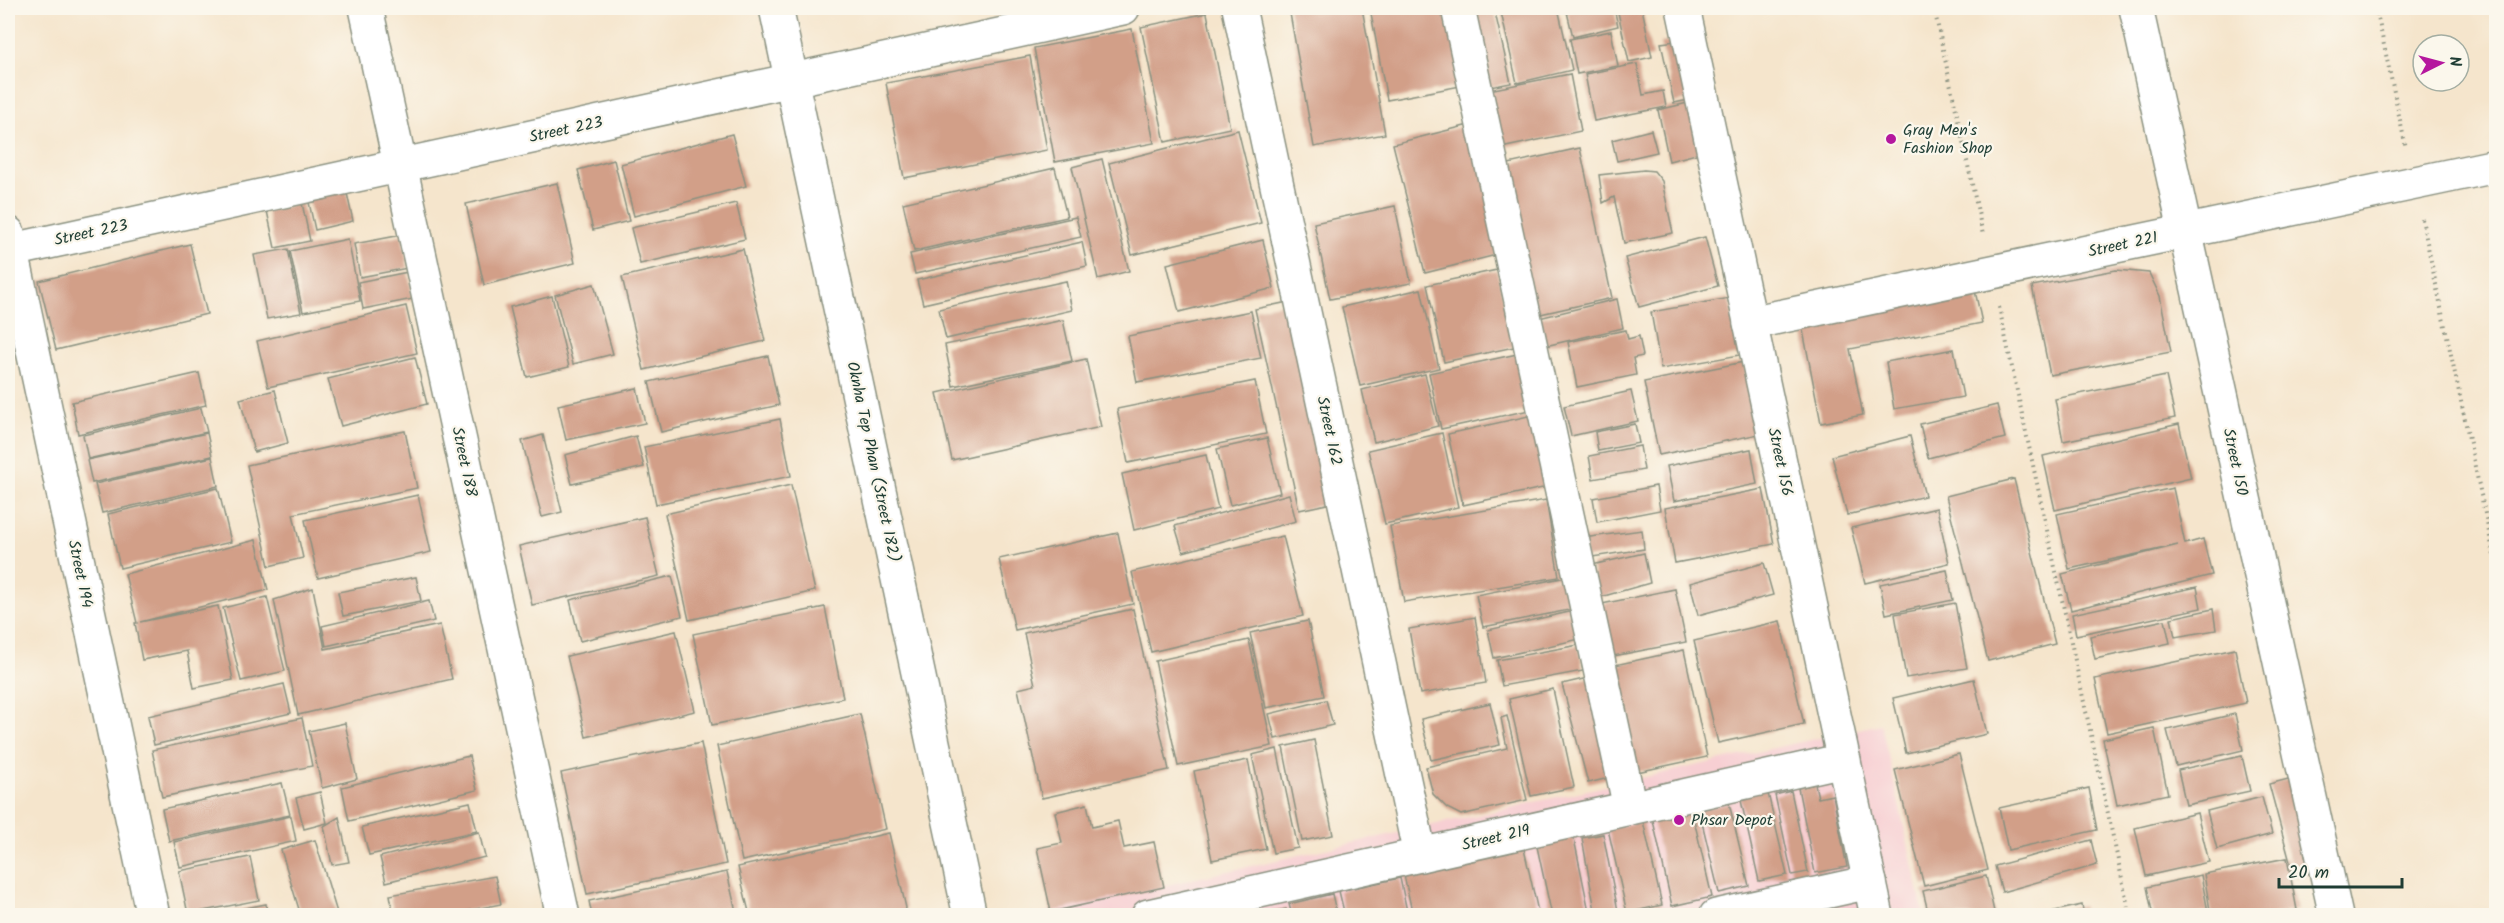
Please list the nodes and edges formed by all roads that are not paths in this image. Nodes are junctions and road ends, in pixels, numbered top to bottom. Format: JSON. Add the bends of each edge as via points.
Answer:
{"nodes":[{"id":1,"x":366,"y":8,"type":"edge"},
{"id":2,"x":776,"y":8,"type":"edge"},
{"id":3,"x":1123,"y":8,"type":"edge"},
{"id":4,"x":1239,"y":8,"type":"edge"},
{"id":5,"x":1458,"y":8,"type":"edge"},
{"id":6,"x":1683,"y":8,"type":"edge"},
{"id":7,"x":2136,"y":8,"type":"edge"},
{"id":8,"x":791,"y":80,"type":"junction"},
{"id":9,"x":400,"y":166,"type":"junction"},
{"id":10,"x":2496,"y":166,"type":"edge"},
{"id":11,"x":2185,"y":232,"type":"junction"},
{"id":12,"x":9,"y":245,"type":"edge"},
{"id":13,"x":1750,"y":323,"type":"junction"},
{"id":14,"x":1844,"y":760,"type":"junction"},
{"id":15,"x":1630,"y":808,"type":"junction"},
{"id":16,"x":1419,"y":855,"type":"junction"},
{"id":17,"x":1870,"y":882,"type":"junction"},
{"id":18,"x":153,"y":915,"type":"edge"},
{"id":19,"x":563,"y":915,"type":"edge"},
{"id":20,"x":970,"y":915,"type":"edge"},
{"id":21,"x":1148,"y":915,"type":"edge"},
{"id":22,"x":1716,"y":915,"type":"edge"},
{"id":23,"x":1877,"y":915,"type":"edge"},
{"id":24,"x":2336,"y":915,"type":"edge"}],
"edges":[{"from":1,"to":9,"type":"street","name":"Street 188"},
{"from":2,"to":8,"type":"street","name":"Oknha Tep Phan (Street 182)"},
{"from":3,"to":8,"type":"street","name":"Street 223"},
{"from":4,"to":16,"type":"street","name":"Street 162"},
{"from":5,"to":15,"type":"street"},
{"from":6,"to":13,"type":"street","name":"Street 156"},
{"from":7,"to":11,"type":"street","name":"Street 150"},
{"from":8,"to":9,"type":"street","name":"Street 223"},
{"from":8,"to":20,"type":"street","name":"Oknha Tep Phan (Street 182)"},
{"from":9,"to":12,"type":"street","name":"Street 223"},
{"from":9,"to":19,"type":"street","name":"Street 188"},
{"from":10,"to":11,"type":"street","name":"Street 221"},
{"from":11,"to":13,"type":"street","name":"Street 221"},
{"from":11,"to":24,"type":"street","name":"Street 150"},
{"from":12,"to":18,"type":"street","name":"Street 194"},
{"from":13,"to":14,"type":"street","name":"Street 156"},
{"from":14,"to":15,"type":"street","name":"Street 219"},
{"from":14,"to":17,"type":"street","name":"Street 156"},
{"from":15,"to":16,"type":"street","name":"Street 219"},
{"from":16,"to":21,"type":"street","name":"Street 219"},
{"from":17,"to":22,"type":"street"},
{"from":17,"to":23,"type":"street","name":"Street 156"}]}
